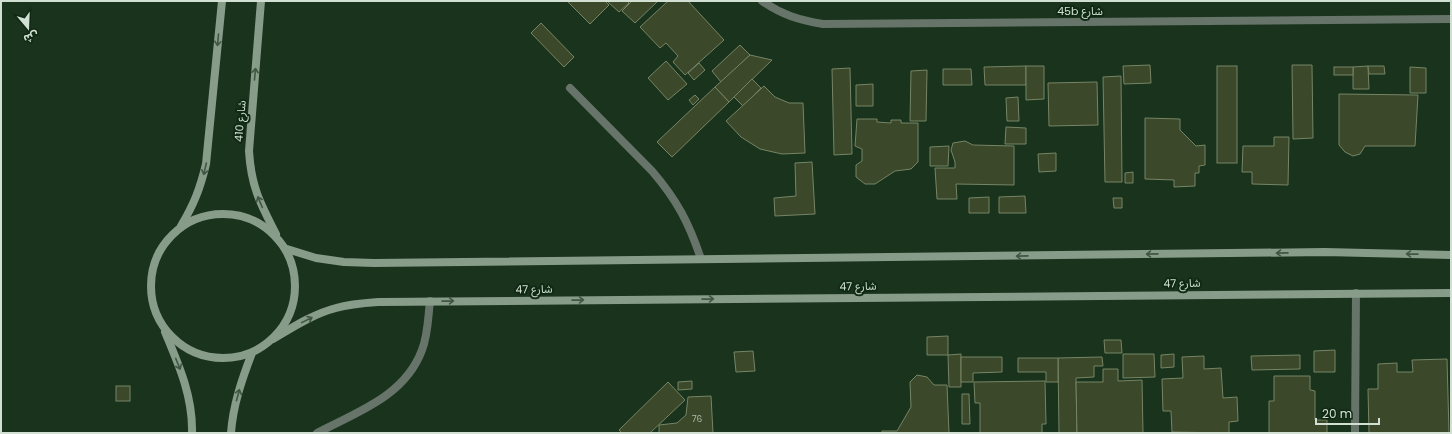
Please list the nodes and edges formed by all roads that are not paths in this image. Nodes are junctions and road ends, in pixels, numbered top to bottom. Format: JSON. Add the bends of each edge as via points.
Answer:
{"nodes":[{"id":1,"x":222,"y":1,"type":"edge"},
{"id":2,"x":261,"y":1,"type":"edge"},
{"id":3,"x":762,"y":1,"type":"edge"},
{"id":4,"x":1451,"y":19,"type":"edge"},
{"id":5,"x":570,"y":88,"type":"dead end"},
{"id":6,"x":180,"y":227,"type":"junction"},
{"id":7,"x":277,"y":237,"type":"junction"},
{"id":8,"x":287,"y":249,"type":"junction"},
{"id":9,"x":1451,"y":255,"type":"edge"},
{"id":10,"x":701,"y":259,"type":"junction"},
{"id":11,"x":1356,"y":293,"type":"junction"},
{"id":12,"x":1451,"y":293,"type":"edge"},
{"id":13,"x":430,"y":301,"type":"junction"},
{"id":14,"x":163,"y":328,"type":"junction"},
{"id":15,"x":273,"y":339,"type":"junction"},
{"id":16,"x":252,"y":353,"type":"junction"},
{"id":17,"x":192,"y":433,"type":"edge"},
{"id":18,"x":231,"y":433,"type":"edge"},
{"id":19,"x":317,"y":433,"type":"edge"},
{"id":20,"x":1355,"y":433,"type":"edge"}],
"edges":[{"from":1,"to":6,"type":"street","one_way":true,"via":[[206,164],[194,204]]},
{"from":7,"to":2,"type":"street","name":"شارع 410","one_way":true,"via":[[254,185],[249,157]]},
{"from":3,"to":4,"type":"street","name":"45b شارع","via":[[776,11],[799,20],[823,24]]},
{"from":5,"to":10,"type":"street","via":[[664,185],[685,217]]},
{"from":6,"to":7,"type":"street","via":[[199,217],[220,213],[242,215],[261,223]]},
{"from":6,"to":14,"type":"street","via":[[161,247],[151,274],[152,302]]},
{"from":7,"to":8,"type":"street"},
{"from":8,"to":10,"type":"street","via":[[316,258],[374,263]]},
{"from":8,"to":15,"type":"street","via":[[295,272],[296,297],[288,320]]},
{"from":9,"to":10,"type":"street","one_way":true,"via":[[1325,252]]},
{"from":11,"to":12,"type":"street","name":"شارع 47"},
{"from":13,"to":11,"type":"street","name":"شارع 47","one_way":true},
{"from":11,"to":20,"type":"street"},
{"from":15,"to":13,"type":"street","name":"شارع 47","one_way":true,"via":[[316,315],[336,308],[364,303]]},
{"from":13,"to":19,"type":"street","via":[[422,349],[414,368],[401,384],[386,397]]},
{"from":14,"to":16,"type":"street","via":[[180,345],[203,356],[228,359]]},
{"from":14,"to":17,"type":"street","one_way":true,"via":[[186,386],[191,408]]},
{"from":15,"to":16,"type":"street"},
{"from":18,"to":16,"type":"street","one_way":true,"via":[[236,402]]}]}
